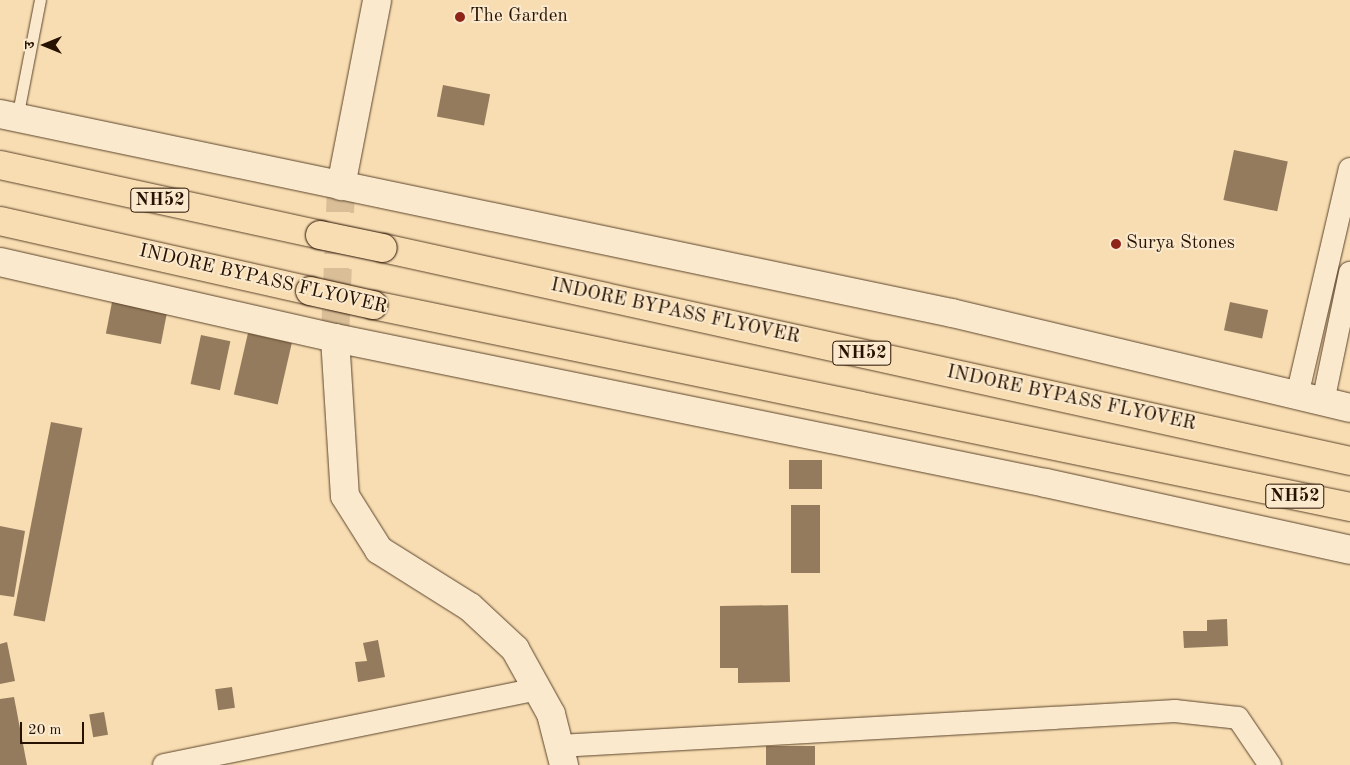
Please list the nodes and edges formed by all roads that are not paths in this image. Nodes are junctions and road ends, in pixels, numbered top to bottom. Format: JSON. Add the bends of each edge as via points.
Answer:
{"nodes":[{"id":1,"x":40,"y":0,"type":"edge"},
{"id":2,"x":377,"y":0,"type":"edge"},
{"id":3,"x":8,"y":116,"type":"edge"},
{"id":4,"x":0,"y":165,"type":"edge"},
{"id":5,"x":1350,"y":169,"type":"edge"},
{"id":6,"x":341,"y":186,"type":"junction"},
{"id":7,"x":0,"y":221,"type":"edge"},
{"id":8,"x":0,"y":262,"type":"edge"},
{"id":9,"x":1350,"y":273,"type":"edge"},
{"id":10,"x":335,"y":338,"type":"junction"},
{"id":11,"x":1310,"y":399,"type":"junction"},
{"id":12,"x":1350,"y":408,"type":"edge"},
{"id":13,"x":1346,"y":460,"type":"edge"},
{"id":14,"x":1350,"y":507,"type":"edge"},
{"id":15,"x":1350,"y":550,"type":"edge"},
{"id":16,"x":537,"y":688,"type":"junction"},
{"id":17,"x":561,"y":756,"type":"edge"},
{"id":18,"x":177,"y":764,"type":"edge"},
{"id":19,"x":1270,"y":765,"type":"edge"}],
"edges":[{"from":1,"to":3,"type":"lane"},
{"from":2,"to":6,"type":"street"},
{"from":3,"to":6,"type":"street"},
{"from":4,"to":13,"type":"highway","name":"INDORE BYPASS FLYOVER","number":"NH52","bridge":true},
{"from":5,"to":11,"type":"street"},
{"from":6,"to":11,"type":"street","via":[[952,313]]},
{"from":7,"to":14,"type":"highway","name":"INDORE BYPASS FLYOVER","number":"NH52","bridge":true,"via":[[364,303]]},
{"from":8,"to":10,"type":"street"},
{"from":9,"to":11,"type":"street"},
{"from":10,"to":15,"type":"street","via":[[1046,483]]},
{"from":10,"to":16,"type":"street","via":[[345,496],[379,550],[470,607],[515,648]]},
{"from":11,"to":12,"type":"street"},
{"from":16,"to":17,"type":"street","via":[[551,714]]},
{"from":16,"to":18,"type":"street"},
{"from":17,"to":19,"type":"street","via":[[1175,711],[1238,718]]}]}
